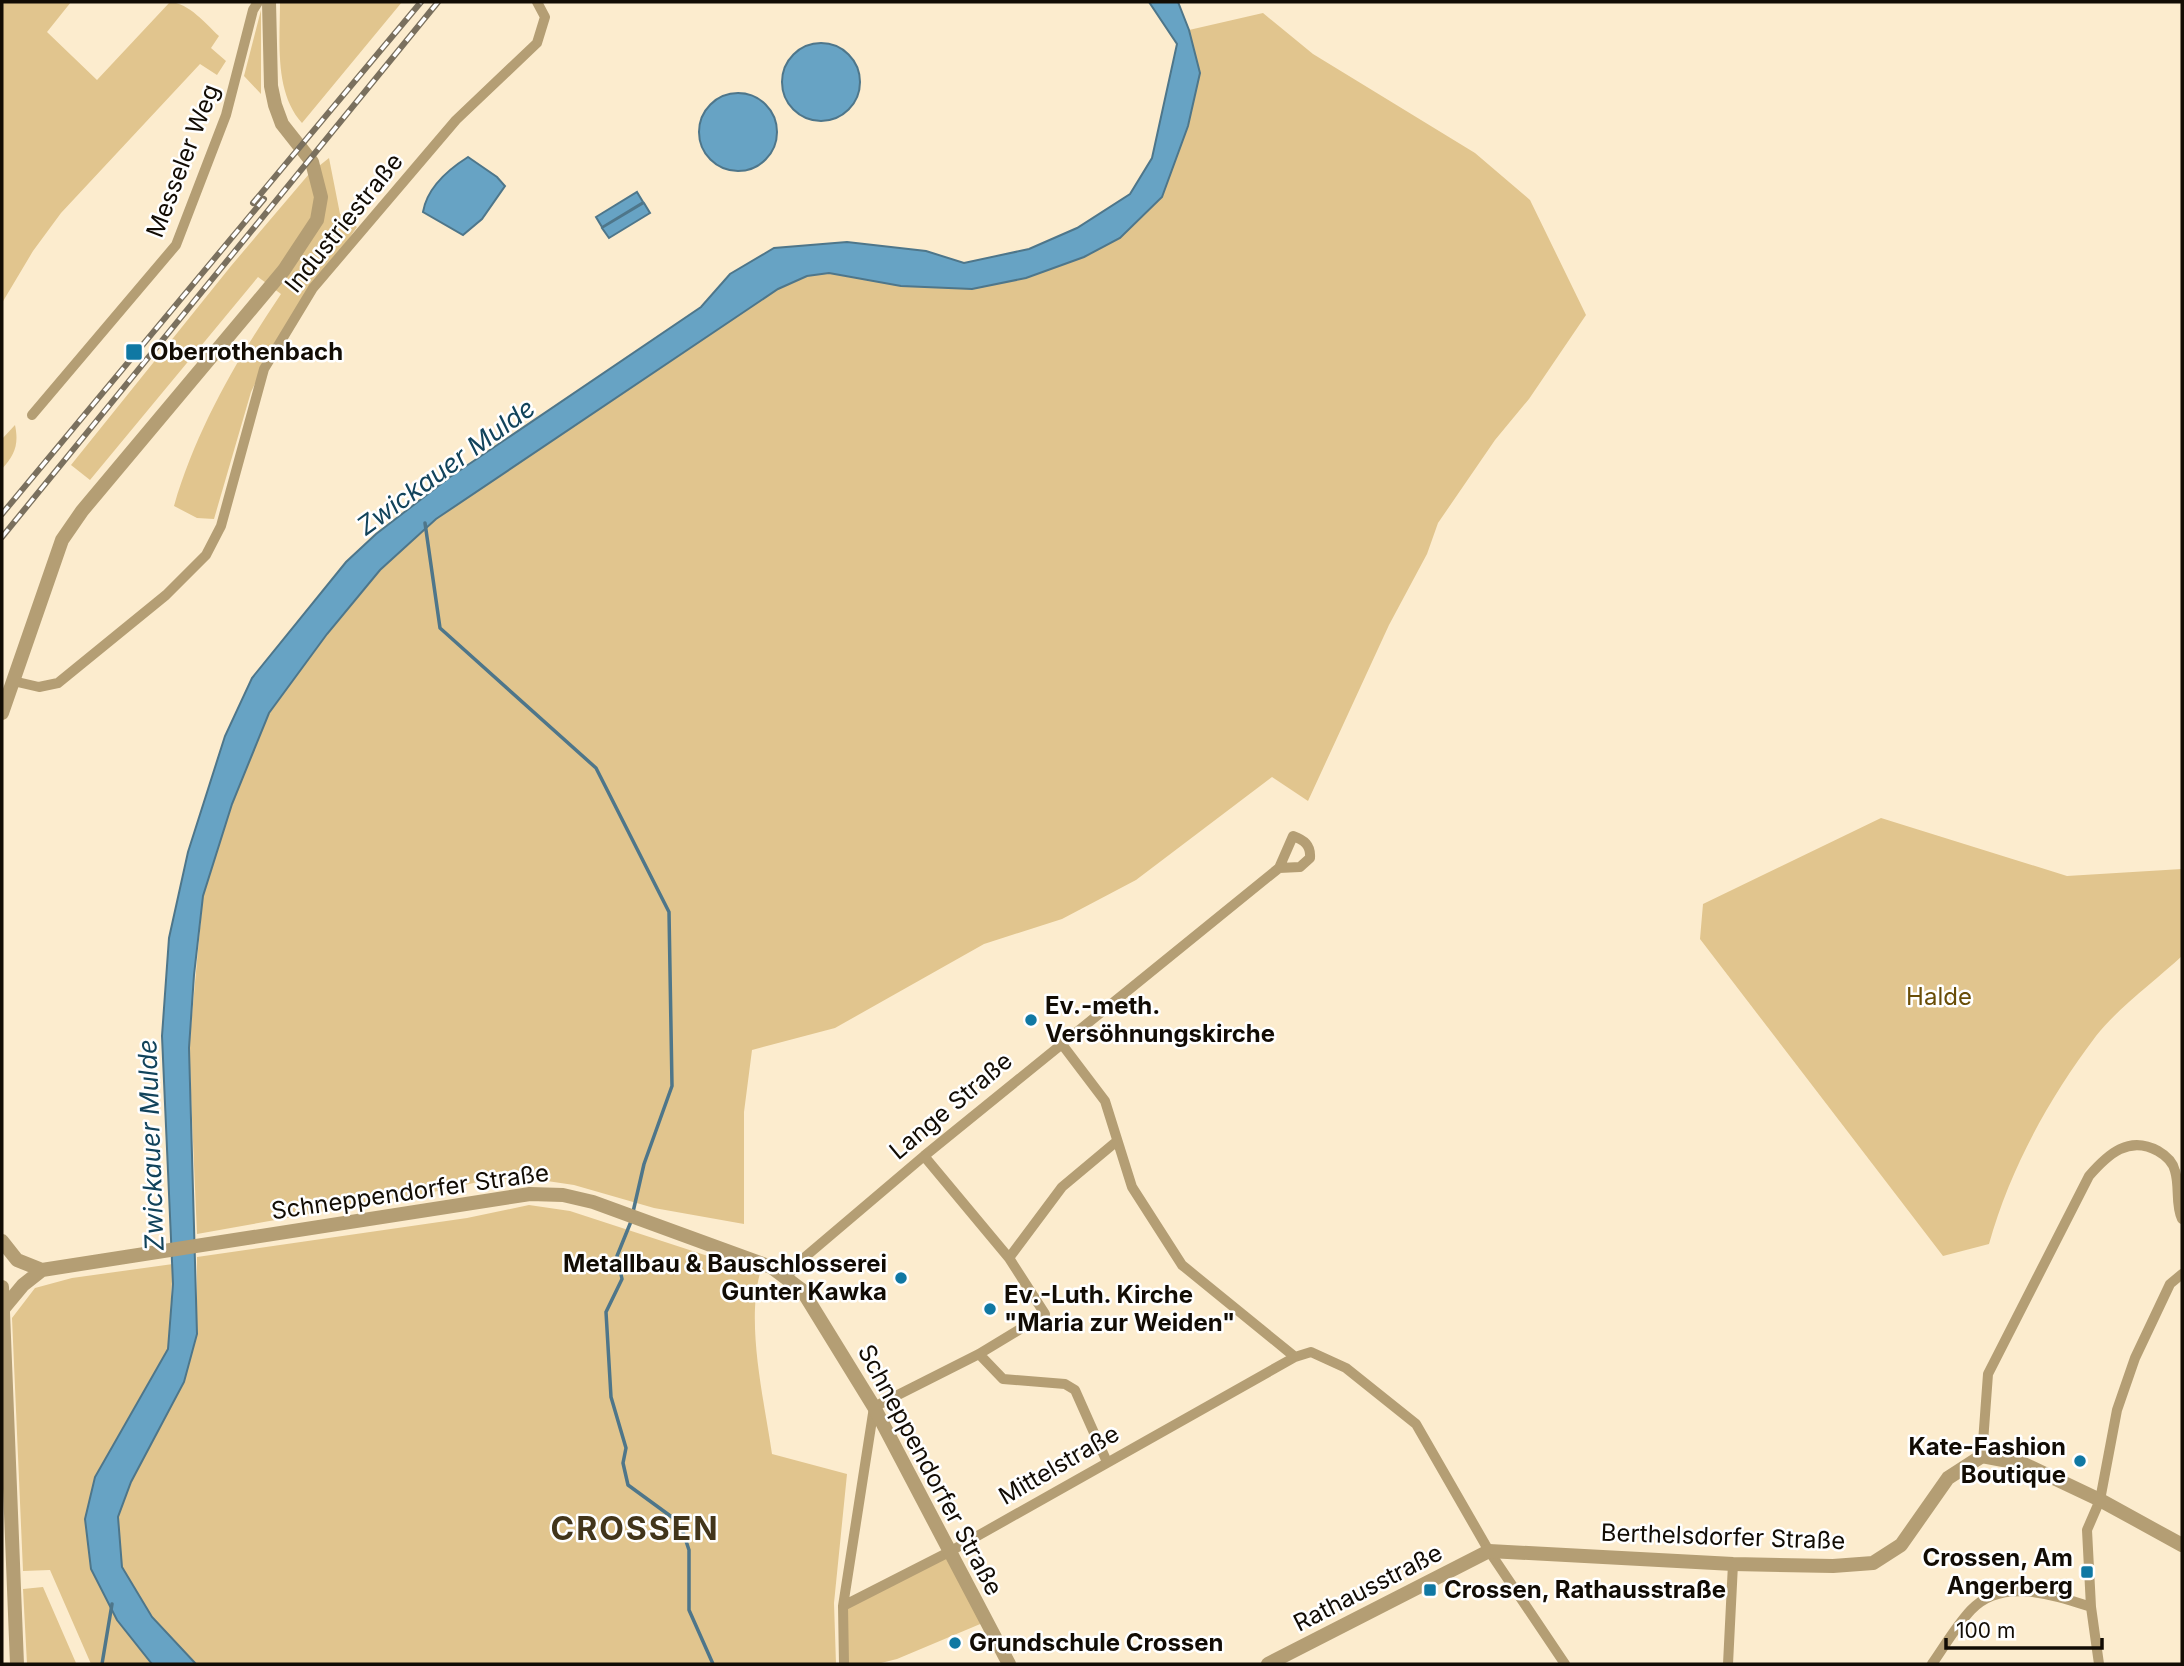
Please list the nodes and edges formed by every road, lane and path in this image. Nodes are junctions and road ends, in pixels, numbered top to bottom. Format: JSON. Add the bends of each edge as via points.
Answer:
{"nodes":[{"id":1,"x":258,"y":2,"type":"edge"},
{"id":2,"x":269,"y":2,"type":"edge"},
{"id":3,"x":537,"y":2,"type":"edge"},
{"id":4,"x":32,"y":415,"type":"dead end"},
{"id":5,"x":13,"y":681,"type":"junction"},
{"id":6,"x":2,"y":713,"type":"edge"},
{"id":7,"x":1279,"y":868,"type":"dead end"},
{"id":8,"x":1061,"y":1043,"type":"junction"},
{"id":9,"x":1117,"y":1142,"type":"junction"},
{"id":10,"x":924,"y":1156,"type":"junction"},
{"id":11,"x":2182,"y":1220,"type":"edge"},
{"id":12,"x":2,"y":1241,"type":"edge"},
{"id":13,"x":1009,"y":1258,"type":"junction"},
{"id":14,"x":42,"y":1270,"type":"junction"},
{"id":15,"x":2182,"y":1274,"type":"edge"},
{"id":16,"x":787,"y":1276,"type":"junction"},
{"id":17,"x":2,"y":1287,"type":"edge"},
{"id":18,"x":3,"y":1309,"type":"edge"},
{"id":19,"x":979,"y":1354,"type":"junction"},
{"id":20,"x":1295,"y":1357,"type":"junction"},
{"id":21,"x":874,"y":1407,"type":"junction"},
{"id":22,"x":1982,"y":1456,"type":"junction"},
{"id":23,"x":1107,"y":1462,"type":"junction"},
{"id":24,"x":2100,"y":1500,"type":"junction"},
{"id":25,"x":2182,"y":1545,"type":"edge"},
{"id":26,"x":1489,"y":1551,"type":"junction"},
{"id":27,"x":949,"y":1552,"type":"junction"},
{"id":28,"x":1733,"y":1564,"type":"junction"},
{"id":29,"x":8,"y":1583,"type":"edge"},
{"id":30,"x":843,"y":1606,"type":"junction"},
{"id":31,"x":2091,"y":1607,"type":"junction"},
{"id":32,"x":17,"y":1664,"type":"edge"},
{"id":33,"x":844,"y":1664,"type":"edge"},
{"id":34,"x":1009,"y":1664,"type":"edge"},
{"id":35,"x":1268,"y":1664,"type":"edge"},
{"id":36,"x":1565,"y":1664,"type":"edge"},
{"id":37,"x":1728,"y":1664,"type":"edge"},
{"id":38,"x":1932,"y":1664,"type":"edge"},
{"id":39,"x":2099,"y":1664,"type":"edge"}],
"edges":[{"from":1,"to":4,"type":"street","name":"Messeler Weg","via":[[226,115],[176,245]]},
{"from":2,"to":5,"type":"street","via":[[275,105],[282,124],[312,162],[321,197],[317,220],[284,270],[62,540]]},
{"from":3,"to":5,"type":"street","name":"Industriestraße","via":[[545,17],[537,44],[456,120],[322,278],[264,369],[221,526],[206,555],[166,595],[58,683],[39,687]]},
{"from":5,"to":6,"type":"street"},
{"from":7,"to":8,"type":"street","name":"Lange Straße"},
{"from":8,"to":9,"type":"street","via":[[1105,1101]]},
{"from":8,"to":10,"type":"street","name":"Lange Straße"},
{"from":9,"to":13,"type":"street","via":[[1062,1187]]},
{"from":9,"to":20,"type":"street","via":[[1132,1187],[1182,1265]]},
{"from":10,"to":13,"type":"street"},
{"from":10,"to":16,"type":"street","name":"Lange Straße"},
{"from":11,"to":22,"type":"street","via":[[2175,1170],[2166,1155],[2146,1144],[2123,1146],[2089,1175],[1988,1374]]},
{"from":12,"to":14,"type":"street","via":[[17,1260]]},
{"from":13,"to":19,"type":"street","via":[[1045,1314]]},
{"from":14,"to":16,"type":"street","name":"Schneppendorfer Straße","via":[[530,1194],[593,1202]]},
{"from":14,"to":18,"type":"street"},
{"from":15,"to":24,"type":"street","via":[[2170,1284],[2135,1358],[2117,1410]]},
{"from":16,"to":21,"type":"street","name":"Schneppendorfer Straße","via":[[813,1306]]},
{"from":17,"to":18,"type":"street"},
{"from":18,"to":29,"type":"street"},
{"from":19,"to":21,"type":"street"},
{"from":19,"to":23,"type":"street","via":[[1003,1379],[1065,1384],[1075,1390]]},
{"from":20,"to":23,"type":"street","name":"Mittelstraße"},
{"from":20,"to":26,"type":"street","via":[[1311,1352],[1346,1368],[1416,1424]]},
{"from":21,"to":27,"type":"street","name":"Schneppendorfer Straße"},
{"from":21,"to":30,"type":"street"},
{"from":22,"to":24,"type":"street","via":[[2024,1465]]},
{"from":22,"to":28,"type":"street","name":"Berthelsdorfer Straße","via":[[1948,1478],[1901,1545],[1872,1563]]},
{"from":23,"to":27,"type":"street","name":"Mittelstraße"},
{"from":24,"to":25,"type":"street"},
{"from":24,"to":31,"type":"street","via":[[2087,1530]]},
{"from":26,"to":28,"type":"street","name":"Berthelsdorfer Straße"},
{"from":26,"to":35,"type":"street","name":"Rathausstraße"},
{"from":26,"to":36,"type":"street"},
{"from":27,"to":30,"type":"street","name":"Mittelstraße"},
{"from":27,"to":34,"type":"street","name":"Schneppendorfer Straße"},
{"from":28,"to":37,"type":"street"},
{"from":29,"to":32,"type":"street"},
{"from":30,"to":33,"type":"street"},
{"from":31,"to":38,"type":"street","via":[[2045,1592],[2001,1592],[1972,1609]]},
{"from":31,"to":39,"type":"street"}]}
